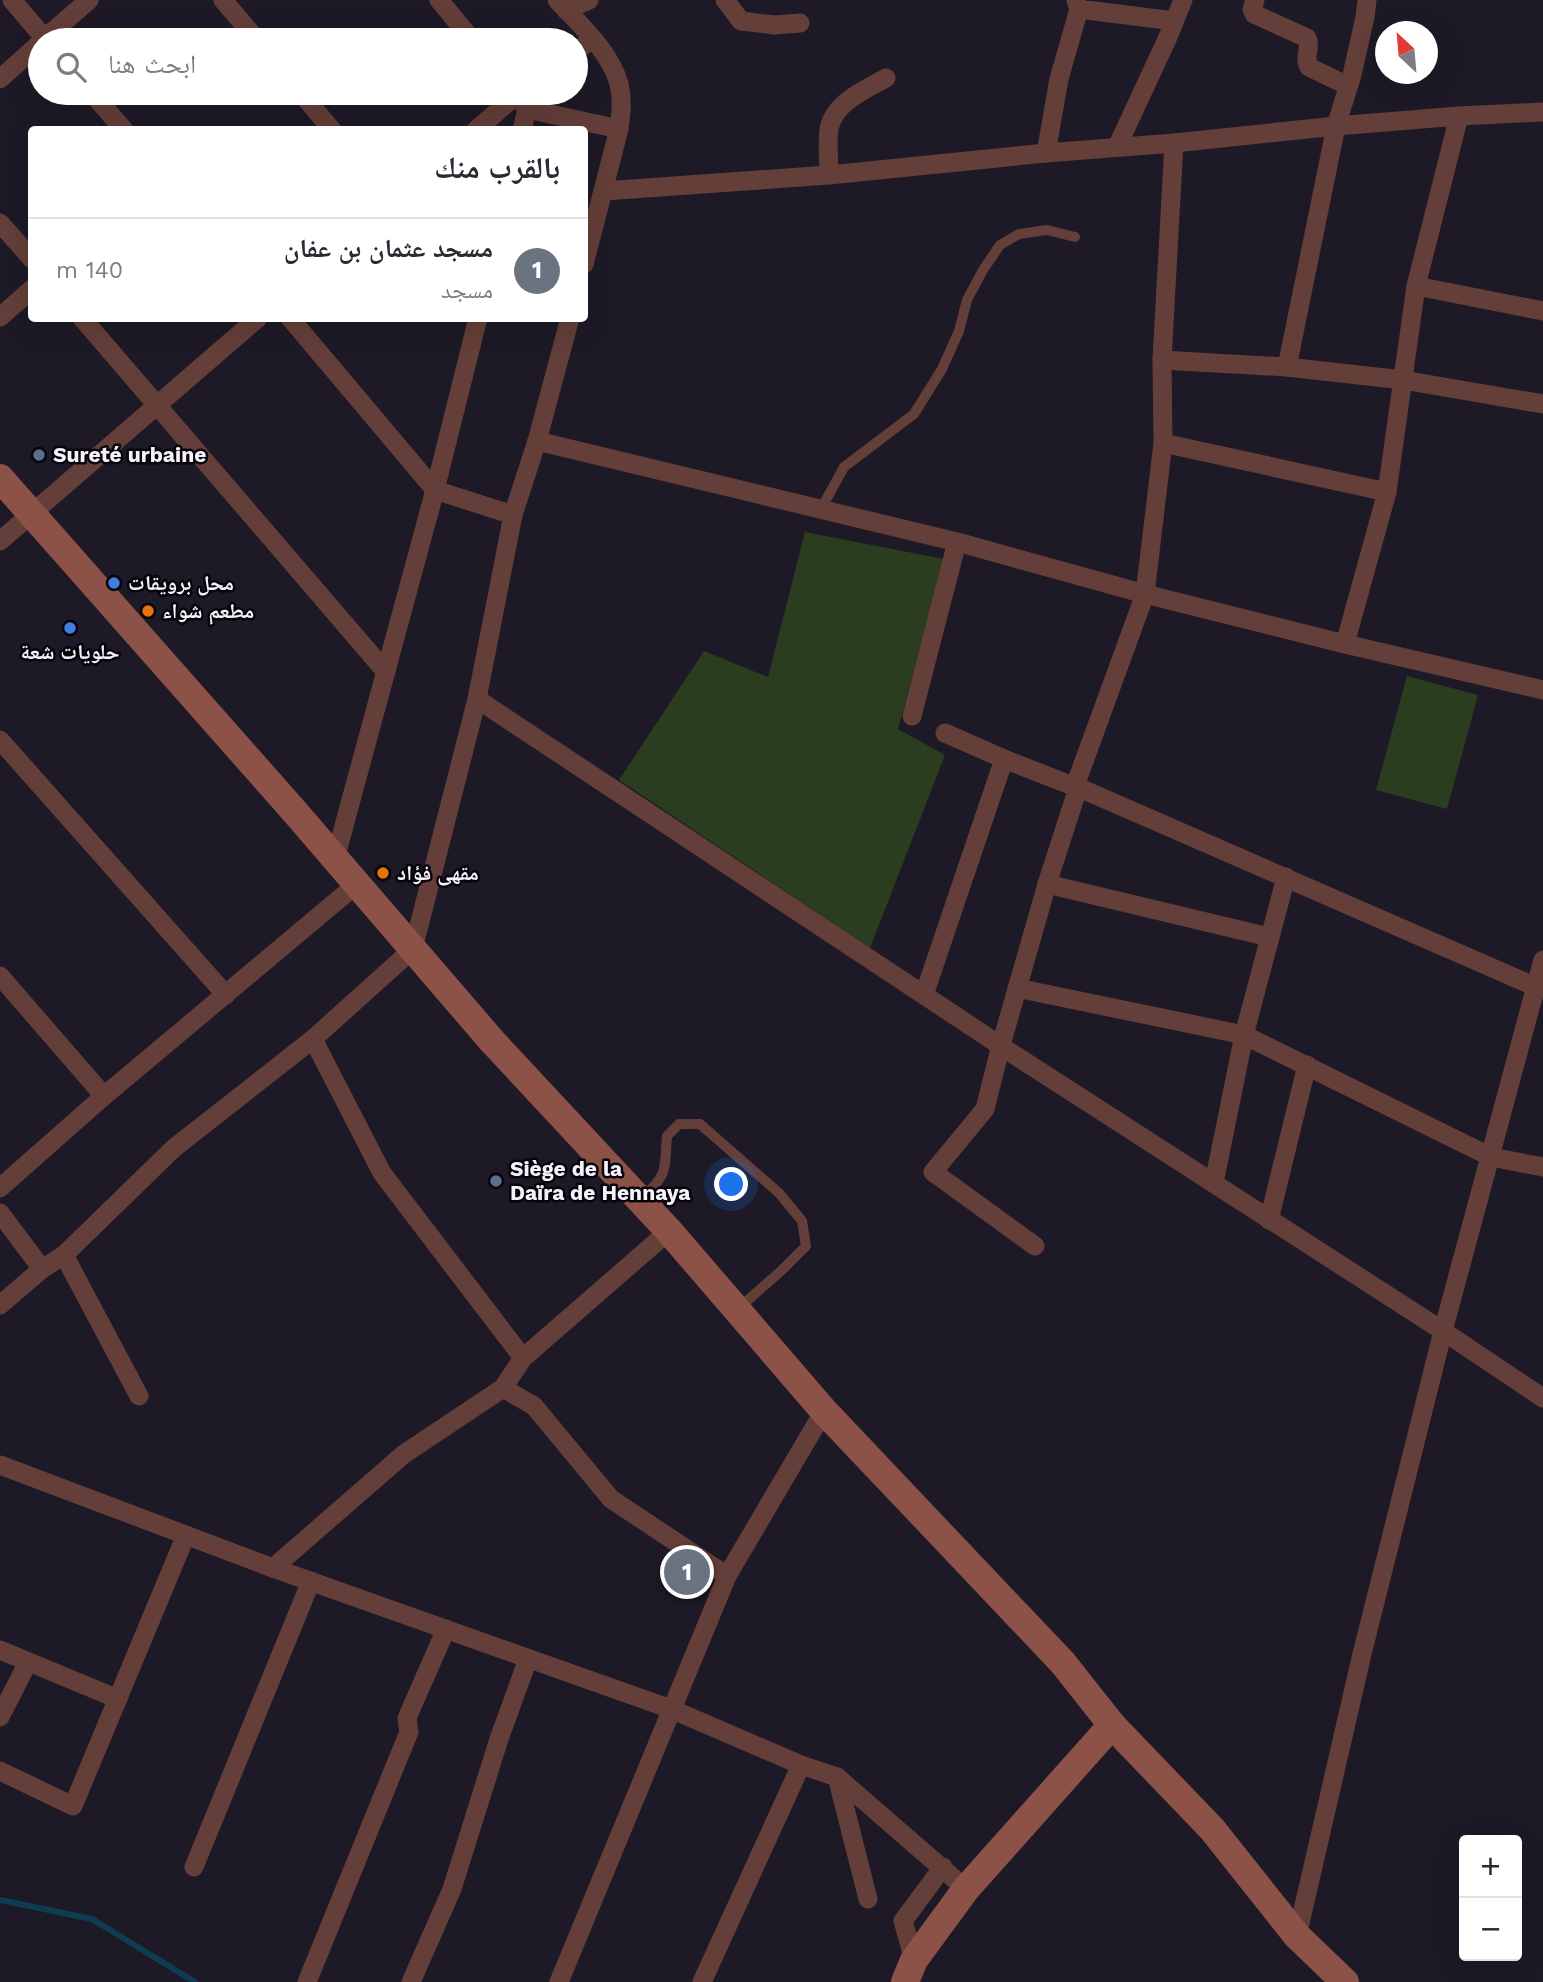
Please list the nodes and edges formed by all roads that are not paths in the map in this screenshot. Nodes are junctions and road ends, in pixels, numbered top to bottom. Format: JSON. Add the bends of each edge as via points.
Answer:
{"nodes":[{"id":1,"x":12,"y":0,"type":"edge"},
{"id":2,"x":89,"y":0,"type":"edge"},
{"id":3,"x":223,"y":0,"type":"edge"},
{"id":4,"x":439,"y":0,"type":"edge"},
{"id":5,"x":589,"y":0,"type":"edge"},
{"id":6,"x":725,"y":0,"type":"edge"},
{"id":7,"x":1183,"y":0,"type":"edge"},
{"id":8,"x":1255,"y":0,"type":"edge"},
{"id":9,"x":1367,"y":0,"type":"edge"},
{"id":10,"x":1077,"y":4,"type":"edge"},
{"id":11,"x":562,"y":5,"type":"edge"},
{"id":12,"x":1174,"y":21,"type":"junction"},
{"id":13,"x":800,"y":23,"type":"dead end"},
{"id":14,"x":33,"y":28,"type":"edge"},
{"id":15,"x":58,"y":28,"type":"edge"},
{"id":16,"x":247,"y":28,"type":"edge"},
{"id":17,"x":462,"y":28,"type":"edge"},
{"id":18,"x":583,"y":28,"type":"edge"},
{"id":19,"x":588,"y":34,"type":"edge"},
{"id":20,"x":593,"y":39,"type":"junction"},
{"id":21,"x":588,"y":43,"type":"edge"},
{"id":22,"x":28,"y":54,"type":"edge"},
{"id":23,"x":886,"y":78,"type":"dead end"},
{"id":24,"x":0,"y":79,"type":"edge"},
{"id":25,"x":1348,"y":86,"type":"junction"},
{"id":26,"x":102,"y":105,"type":"edge"},
{"id":27,"x":311,"y":105,"type":"edge"},
{"id":28,"x":510,"y":105,"type":"edge"},
{"id":29,"x":520,"y":105,"type":"edge"},
{"id":30,"x":545,"y":105,"type":"edge"},
{"id":31,"x":1543,"y":113,"type":"edge"},
{"id":32,"x":1459,"y":116,"type":"junction"},
{"id":33,"x":121,"y":126,"type":"edge"},
{"id":34,"x":329,"y":126,"type":"edge"},
{"id":35,"x":482,"y":126,"type":"edge"},
{"id":36,"x":522,"y":126,"type":"edge"},
{"id":37,"x":1336,"y":126,"type":"junction"},
{"id":38,"x":619,"y":129,"type":"junction"},
{"id":39,"x":1174,"y":143,"type":"junction"},
{"id":40,"x":1117,"y":147,"type":"junction"},
{"id":41,"x":1046,"y":153,"type":"junction"},
{"id":42,"x":829,"y":175,"type":"junction"},
{"id":43,"x":604,"y":191,"type":"junction"},
{"id":44,"x":0,"y":223,"type":"edge"},
{"id":45,"x":1075,"y":237,"type":"dead end"},
{"id":46,"x":588,"y":249,"type":"edge"},
{"id":47,"x":28,"y":255,"type":"edge"},
{"id":48,"x":1416,"y":286,"type":"junction"},
{"id":49,"x":28,"y":292,"type":"edge"},
{"id":50,"x":1543,"y":311,"type":"edge"},
{"id":51,"x":0,"y":317,"type":"edge"},
{"id":52,"x":85,"y":322,"type":"edge"},
{"id":53,"x":253,"y":322,"type":"edge"},
{"id":54,"x":293,"y":322,"type":"edge"},
{"id":55,"x":477,"y":322,"type":"edge"},
{"id":56,"x":569,"y":322,"type":"edge"},
{"id":57,"x":1162,"y":360,"type":"junction"},
{"id":58,"x":1287,"y":367,"type":"junction"},
{"id":59,"x":1403,"y":380,"type":"junction"},
{"id":60,"x":1543,"y":404,"type":"edge"},
{"id":61,"x":157,"y":407,"type":"junction"},
{"id":62,"x":537,"y":440,"type":"junction"},
{"id":63,"x":1163,"y":443,"type":"junction"},
{"id":64,"x":0,"y":478,"type":"edge"},
{"id":65,"x":435,"y":490,"type":"junction"},
{"id":66,"x":1387,"y":492,"type":"junction"},
{"id":67,"x":821,"y":509,"type":"junction"},
{"id":68,"x":513,"y":514,"type":"junction"},
{"id":69,"x":31,"y":515,"type":"junction"},
{"id":70,"x":0,"y":541,"type":"edge"},
{"id":71,"x":957,"y":542,"type":"junction"},
{"id":72,"x":1145,"y":594,"type":"junction"},
{"id":73,"x":1345,"y":644,"type":"junction"},
{"id":74,"x":386,"y":672,"type":"junction"},
{"id":75,"x":1543,"y":690,"type":"edge"},
{"id":76,"x":477,"y":699,"type":"junction"},
{"id":77,"x":912,"y":716,"type":"dead end"},
{"id":78,"x":945,"y":733,"type":"dead end"},
{"id":79,"x":0,"y":740,"type":"edge"},
{"id":80,"x":1004,"y":759,"type":"junction"},
{"id":81,"x":1077,"y":787,"type":"junction"},
{"id":82,"x":335,"y":859,"type":"junction"},
{"id":83,"x":1286,"y":877,"type":"junction"},
{"id":84,"x":357,"y":884,"type":"junction"},
{"id":85,"x":1046,"y":884,"type":"junction"},
{"id":86,"x":1269,"y":937,"type":"junction"},
{"id":87,"x":414,"y":949,"type":"junction"},
{"id":88,"x":1543,"y":960,"type":"edge"},
{"id":89,"x":0,"y":976,"type":"edge"},
{"id":90,"x":1017,"y":988,"type":"junction"},
{"id":91,"x":1540,"y":988,"type":"edge"},
{"id":92,"x":226,"y":995,"type":"junction"},
{"id":93,"x":923,"y":995,"type":"junction"},
{"id":94,"x":1244,"y":1035,"type":"junction"},
{"id":95,"x":313,"y":1039,"type":"junction"},
{"id":96,"x":1001,"y":1045,"type":"junction"},
{"id":97,"x":1307,"y":1065,"type":"junction"},
{"id":98,"x":104,"y":1096,"type":"junction"},
{"id":99,"x":1491,"y":1157,"type":"junction"},
{"id":100,"x":1543,"y":1167,"type":"edge"},
{"id":101,"x":1214,"y":1183,"type":"junction"},
{"id":102,"x":0,"y":1188,"type":"edge"},
{"id":103,"x":640,"y":1200,"type":"junction"},
{"id":104,"x":3,"y":1220,"type":"edge"},
{"id":105,"x":1269,"y":1220,"type":"junction"},
{"id":106,"x":669,"y":1231,"type":"junction"},
{"id":107,"x":1035,"y":1246,"type":"dead end"},
{"id":108,"x":64,"y":1255,"type":"junction"},
{"id":109,"x":42,"y":1269,"type":"junction"},
{"id":110,"x":0,"y":1305,"type":"edge"},
{"id":111,"x":737,"y":1310,"type":"junction"},
{"id":112,"x":1443,"y":1331,"type":"junction"},
{"id":113,"x":523,"y":1358,"type":"junction"},
{"id":114,"x":503,"y":1388,"type":"junction"},
{"id":115,"x":139,"y":1396,"type":"dead end"},
{"id":116,"x":1543,"y":1398,"type":"edge"},
{"id":117,"x":824,"y":1411,"type":"junction"},
{"id":118,"x":0,"y":1465,"type":"edge"},
{"id":119,"x":186,"y":1535,"type":"junction"},
{"id":120,"x":273,"y":1568,"type":"junction"},
{"id":121,"x":727,"y":1576,"type":"junction"},
{"id":122,"x":311,"y":1581,"type":"junction"},
{"id":123,"x":446,"y":1629,"type":"junction"},
{"id":124,"x":0,"y":1650,"type":"edge"},
{"id":125,"x":528,"y":1658,"type":"junction"},
{"id":126,"x":28,"y":1661,"type":"junction"},
{"id":127,"x":118,"y":1699,"type":"junction"},
{"id":128,"x":671,"y":1709,"type":"junction"},
{"id":129,"x":0,"y":1717,"type":"edge"},
{"id":130,"x":1112,"y":1725,"type":"junction"},
{"id":131,"x":801,"y":1765,"type":"junction"},
{"id":132,"x":0,"y":1771,"type":"edge"},
{"id":133,"x":837,"y":1777,"type":"junction"},
{"id":134,"x":194,"y":1867,"type":"dead end"},
{"id":135,"x":943,"y":1867,"type":"junction"},
{"id":136,"x":966,"y":1889,"type":"junction"},
{"id":137,"x":868,"y":1899,"type":"dead end"},
{"id":138,"x":1297,"y":1936,"type":"junction"},
{"id":139,"x":909,"y":1971,"type":"edge"},
{"id":140,"x":307,"y":1982,"type":"edge"},
{"id":141,"x":411,"y":1982,"type":"edge"},
{"id":142,"x":559,"y":1982,"type":"edge"},
{"id":143,"x":702,"y":1982,"type":"edge"},
{"id":144,"x":1345,"y":1982,"type":"edge"}],
"edges":[{"from":1,"to":14,"type":"street"},
{"from":2,"to":15,"type":"street"},
{"from":3,"to":16,"type":"street"},
{"from":4,"to":17,"type":"street"},
{"from":5,"to":11,"type":"street"},
{"from":6,"to":13,"type":"street","via":[[741,21]]},
{"from":7,"to":12,"type":"street"},
{"from":8,"to":25,"type":"street","via":[[1254,14],[1307,38],[1309,67]]},
{"from":9,"to":25,"type":"street"},
{"from":10,"to":12,"type":"street"},
{"from":10,"to":41,"type":"street"},
{"from":11,"to":18,"type":"street"},
{"from":12,"to":40,"type":"street"},
{"from":19,"to":20,"type":"street"},
{"from":20,"to":21,"type":"street"},
{"from":20,"to":38,"type":"street","via":[[619,85]]},
{"from":22,"to":24,"type":"street"},
{"from":23,"to":42,"type":"street","via":[[851,98],[833,117]]},
{"from":25,"to":37,"type":"street"},
{"from":26,"to":33,"type":"street"},
{"from":27,"to":34,"type":"street"},
{"from":28,"to":35,"type":"street"},
{"from":29,"to":36,"type":"street"},
{"from":30,"to":38,"type":"street"},
{"from":31,"to":32,"type":"street"},
{"from":32,"to":37,"type":"street"},
{"from":32,"to":48,"type":"street"},
{"from":37,"to":39,"type":"street"},
{"from":37,"to":58,"type":"street"},
{"from":38,"to":43,"type":"street"},
{"from":39,"to":40,"type":"street"},
{"from":39,"to":57,"type":"street"},
{"from":40,"to":41,"type":"street"},
{"from":41,"to":42,"type":"street"},
{"from":42,"to":43,"type":"street"},
{"from":43,"to":46,"type":"street"},
{"from":44,"to":47,"type":"street"},
{"from":45,"to":67,"type":"lane","via":[[1046,230],[1019,234],[1000,245],[967,300],[942,369],[914,414],[844,467]]},
{"from":48,"to":50,"type":"street"},
{"from":48,"to":59,"type":"street"},
{"from":49,"to":51,"type":"street"},
{"from":52,"to":61,"type":"street"},
{"from":53,"to":61,"type":"street"},
{"from":54,"to":65,"type":"street"},
{"from":55,"to":65,"type":"street"},
{"from":56,"to":62,"type":"street"},
{"from":57,"to":58,"type":"street"},
{"from":57,"to":63,"type":"street"},
{"from":58,"to":59,"type":"street"},
{"from":59,"to":60,"type":"street"},
{"from":59,"to":66,"type":"street"},
{"from":61,"to":69,"type":"street"},
{"from":61,"to":74,"type":"street"},
{"from":62,"to":67,"type":"street"},
{"from":62,"to":68,"type":"street"},
{"from":63,"to":66,"type":"street"},
{"from":63,"to":72,"type":"street"},
{"from":64,"to":69,"type":"main road"},
{"from":65,"to":68,"type":"street"},
{"from":65,"to":74,"type":"street"},
{"from":66,"to":73,"type":"street"},
{"from":67,"to":71,"type":"street"},
{"from":68,"to":76,"type":"street"},
{"from":69,"to":70,"type":"street"},
{"from":69,"to":82,"type":"main road"},
{"from":71,"to":72,"type":"street"},
{"from":71,"to":77,"type":"street"},
{"from":72,"to":73,"type":"street"},
{"from":72,"to":81,"type":"street"},
{"from":73,"to":75,"type":"street"},
{"from":74,"to":82,"type":"street"},
{"from":76,"to":87,"type":"street"},
{"from":76,"to":93,"type":"street"},
{"from":78,"to":80,"type":"street"},
{"from":79,"to":92,"type":"street"},
{"from":80,"to":81,"type":"street"},
{"from":80,"to":93,"type":"street"},
{"from":81,"to":83,"type":"street"},
{"from":81,"to":85,"type":"street"},
{"from":82,"to":84,"type":"main road"},
{"from":83,"to":86,"type":"street"},
{"from":83,"to":91,"type":"street"},
{"from":84,"to":87,"type":"main road"},
{"from":84,"to":92,"type":"street"},
{"from":85,"to":86,"type":"street"},
{"from":85,"to":90,"type":"street"},
{"from":86,"to":94,"type":"street"},
{"from":87,"to":95,"type":"street"},
{"from":87,"to":103,"type":"main road","via":[[492,1041]]},
{"from":88,"to":91,"type":"street"},
{"from":89,"to":98,"type":"street"},
{"from":90,"to":94,"type":"street"},
{"from":90,"to":96,"type":"street"},
{"from":91,"to":99,"type":"street"},
{"from":92,"to":98,"type":"street"},
{"from":93,"to":96,"type":"street"},
{"from":94,"to":97,"type":"street"},
{"from":94,"to":101,"type":"street"},
{"from":95,"to":108,"type":"street","via":[[173,1148]]},
{"from":95,"to":113,"type":"street","via":[[382,1173]]},
{"from":96,"to":101,"type":"street"},
{"from":96,"to":107,"type":"street","via":[[985,1109],[933,1172]]},
{"from":97,"to":99,"type":"street"},
{"from":97,"to":105,"type":"street"},
{"from":98,"to":102,"type":"street"},
{"from":99,"to":100,"type":"street"},
{"from":99,"to":112,"type":"street"},
{"from":101,"to":105,"type":"street"},
{"from":103,"to":106,"type":"main road"},
{"from":103,"to":111,"type":"lane","via":[[664,1174],[667,1136],[679,1124],[700,1124],[779,1193],[802,1221],[806,1246]]},
{"from":104,"to":109,"type":"street"},
{"from":105,"to":112,"type":"street"},
{"from":106,"to":111,"type":"main road"},
{"from":106,"to":113,"type":"street"},
{"from":108,"to":109,"type":"street"},
{"from":108,"to":115,"type":"street"},
{"from":109,"to":110,"type":"street"},
{"from":111,"to":117,"type":"main road"},
{"from":112,"to":116,"type":"street"},
{"from":112,"to":138,"type":"street"},
{"from":113,"to":114,"type":"street"},
{"from":114,"to":120,"type":"street","via":[[404,1454]]},
{"from":114,"to":121,"type":"street","via":[[534,1406],[611,1499]]},
{"from":117,"to":121,"type":"street"},
{"from":117,"to":130,"type":"main road","via":[[1063,1663]]},
{"from":118,"to":119,"type":"street"},
{"from":119,"to":120,"type":"street"},
{"from":119,"to":127,"type":"street"},
{"from":120,"to":122,"type":"street"},
{"from":121,"to":128,"type":"street"},
{"from":122,"to":123,"type":"street"},
{"from":122,"to":134,"type":"street"},
{"from":123,"to":125,"type":"street"},
{"from":123,"to":140,"type":"street","via":[[407,1718],[409,1732]]},
{"from":124,"to":126,"type":"street"},
{"from":125,"to":128,"type":"street"},
{"from":125,"to":141,"type":"street","via":[[452,1889]]},
{"from":126,"to":127,"type":"street"},
{"from":126,"to":129,"type":"street"},
{"from":127,"to":132,"type":"street","via":[[73,1806]]},
{"from":128,"to":131,"type":"street"},
{"from":128,"to":142,"type":"street"},
{"from":130,"to":136,"type":"main road"},
{"from":130,"to":138,"type":"main road","via":[[1212,1829]]},
{"from":131,"to":133,"type":"street"},
{"from":131,"to":143,"type":"street"},
{"from":133,"to":135,"type":"street"},
{"from":133,"to":137,"type":"street"},
{"from":135,"to":136,"type":"street"},
{"from":135,"to":139,"type":"street","via":[[903,1921]]},
{"from":136,"to":139,"type":"main road"},
{"from":138,"to":144,"type":"main road"}]}
